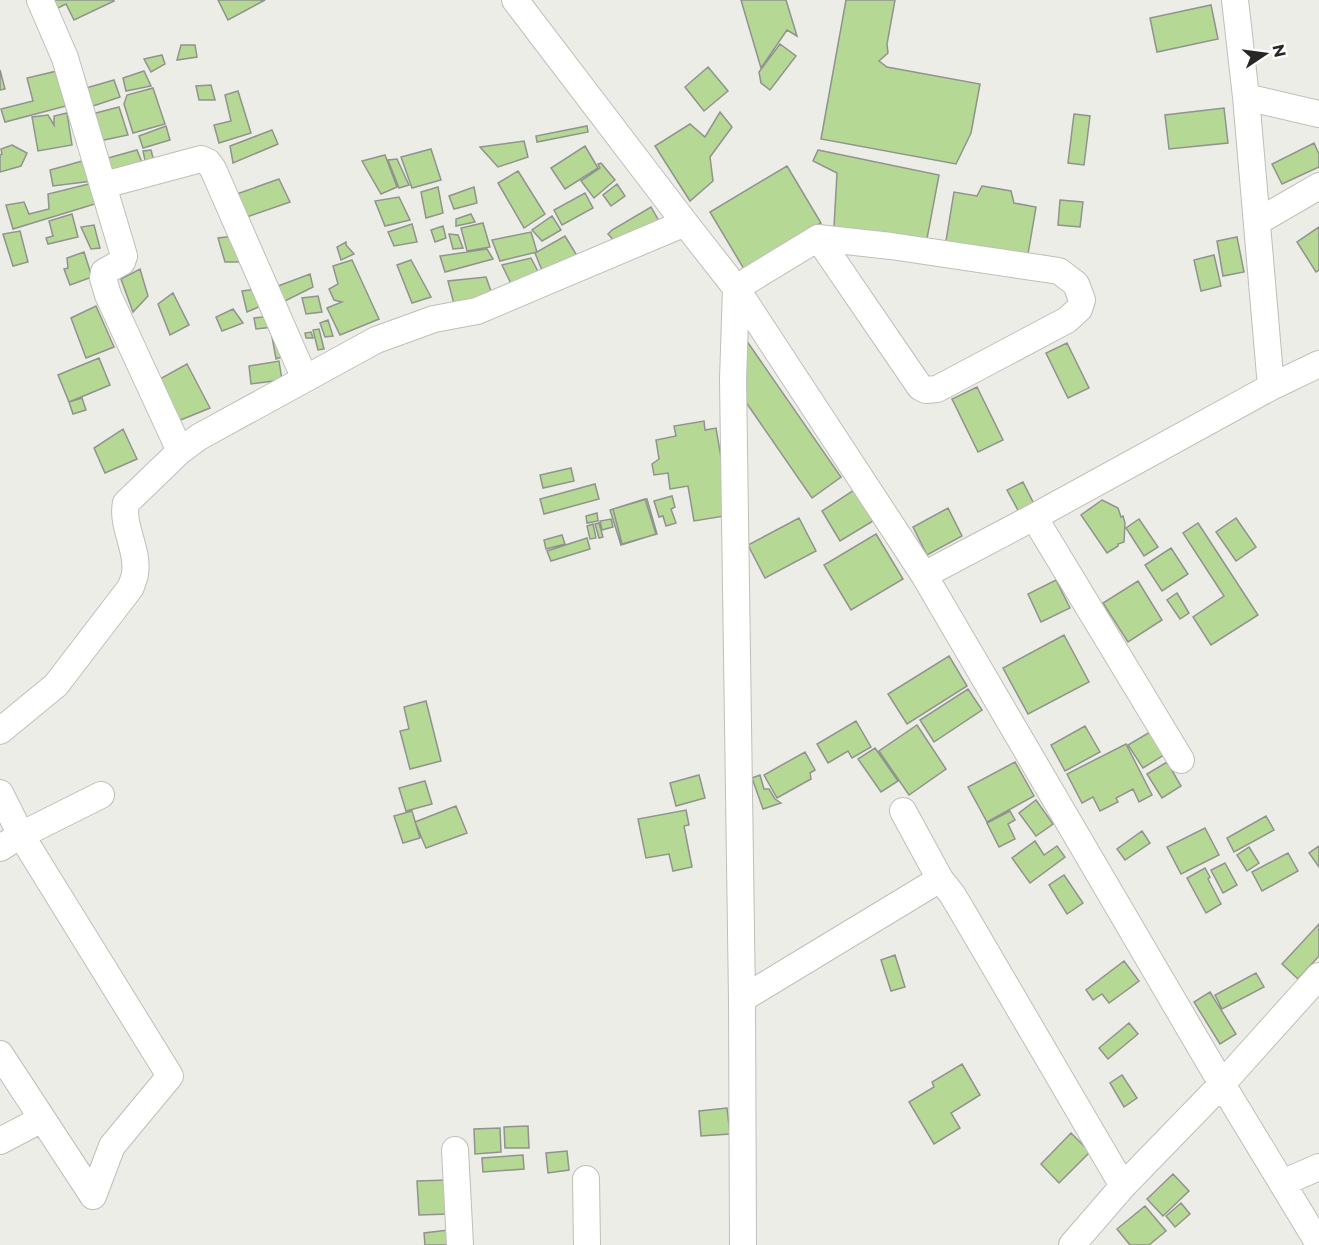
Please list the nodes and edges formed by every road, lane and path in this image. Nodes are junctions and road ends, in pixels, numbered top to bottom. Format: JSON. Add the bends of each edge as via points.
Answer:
{"nodes":[{"id":1,"x":40,"y":0,"type":"edge"},
{"id":2,"x":515,"y":0,"type":"edge"},
{"id":3,"x":1235,"y":0,"type":"edge"},
{"id":4,"x":1246,"y":97,"type":"junction"},
{"id":5,"x":1319,"y":114,"type":"edge"},
{"id":6,"x":104,"y":186,"type":"junction"},
{"id":7,"x":1319,"y":186,"type":"edge"},
{"id":8,"x":1257,"y":222,"type":"junction"},
{"id":9,"x":685,"y":223,"type":"junction"},
{"id":10,"x":818,"y":238,"type":"junction"},
{"id":11,"x":736,"y":288,"type":"junction"},
{"id":12,"x":1319,"y":364,"type":"edge"},
{"id":13,"x":305,"y":379,"type":"junction"},
{"id":14,"x":1271,"y":387,"type":"junction"},
{"id":15,"x":180,"y":451,"type":"junction"},
{"id":16,"x":1034,"y":517,"type":"junction"},
{"id":17,"x":924,"y":575,"type":"junction"},
{"id":18,"x":0,"y":731,"type":"edge"},
{"id":19,"x":1181,"y":760,"type":"dead end"},
{"id":20,"x":0,"y":793,"type":"edge"},
{"id":21,"x":101,"y":795,"type":"dead end"},
{"id":22,"x":903,"y":811,"type":"dead end"},
{"id":23,"x":11,"y":842,"type":"edge"},
{"id":24,"x":940,"y":879,"type":"junction"},
{"id":25,"x":1319,"y":976,"type":"edge"},
{"id":26,"x":742,"y":999,"type":"junction"},
{"id":27,"x":0,"y":1054,"type":"edge"},
{"id":28,"x":1222,"y":1084,"type":"junction"},
{"id":29,"x":42,"y":1119,"type":"junction"},
{"id":30,"x":0,"y":1141,"type":"edge"},
{"id":31,"x":455,"y":1150,"type":"dead end"},
{"id":32,"x":1319,"y":1167,"type":"edge"},
{"id":33,"x":586,"y":1179,"type":"dead end"},
{"id":34,"x":1282,"y":1183,"type":"junction"},
{"id":35,"x":1123,"y":1186,"type":"junction"},
{"id":36,"x":1319,"y":1244,"type":"edge"},
{"id":37,"x":460,"y":1245,"type":"edge"},
{"id":38,"x":587,"y":1245,"type":"edge"},
{"id":39,"x":743,"y":1245,"type":"edge"},
{"id":40,"x":1072,"y":1245,"type":"edge"}],
"edges":[{"from":1,"to":6,"type":"street","via":[[65,58]]},
{"from":2,"to":9,"type":"street"},
{"from":3,"to":4,"type":"street"},
{"from":4,"to":5,"type":"street"},
{"from":4,"to":8,"type":"street"},
{"from":6,"to":13,"type":"street","via":[[201,159],[208,162]]},
{"from":6,"to":15,"type":"street","via":[[124,256],[123,262],[104,272],[108,296]]},
{"from":7,"to":8,"type":"street"},
{"from":8,"to":14,"type":"street"},
{"from":9,"to":11,"type":"street"},
{"from":9,"to":13,"type":"street","via":[[477,311],[434,319],[376,340]]},
{"from":10,"to":10,"type":"street","via":[[1059,271],[1076,284],[1082,300],[1079,309],[1066,320],[937,389],[926,390],[920,387]]},
{"from":10,"to":11,"type":"street"},
{"from":11,"to":17,"type":"street"},
{"from":11,"to":26,"type":"street","via":[[733,380]]},
{"from":12,"to":14,"type":"street"},
{"from":13,"to":15,"type":"street","via":[[199,436]]},
{"from":14,"to":16,"type":"street"},
{"from":15,"to":18,"type":"street","via":[[126,503],[135,561],[131,587],[56,685]]},
{"from":16,"to":17,"type":"street"},
{"from":16,"to":19,"type":"street"},
{"from":17,"to":28,"type":"street"},
{"from":20,"to":23,"type":"street"},
{"from":21,"to":23,"type":"street"},
{"from":22,"to":24,"type":"street"},
{"from":23,"to":29,"type":"street","via":[[170,1076],[112,1146],[93,1196]]},
{"from":24,"to":26,"type":"street"},
{"from":24,"to":35,"type":"street","via":[[969,921]]},
{"from":25,"to":28,"type":"street"},
{"from":26,"to":39,"type":"street"},
{"from":27,"to":29,"type":"street"},
{"from":28,"to":34,"type":"street"},
{"from":28,"to":35,"type":"street"},
{"from":29,"to":30,"type":"street"},
{"from":31,"to":37,"type":"street"},
{"from":32,"to":34,"type":"street"},
{"from":33,"to":38,"type":"street"},
{"from":34,"to":36,"type":"street"},
{"from":35,"to":40,"type":"street"}]}
